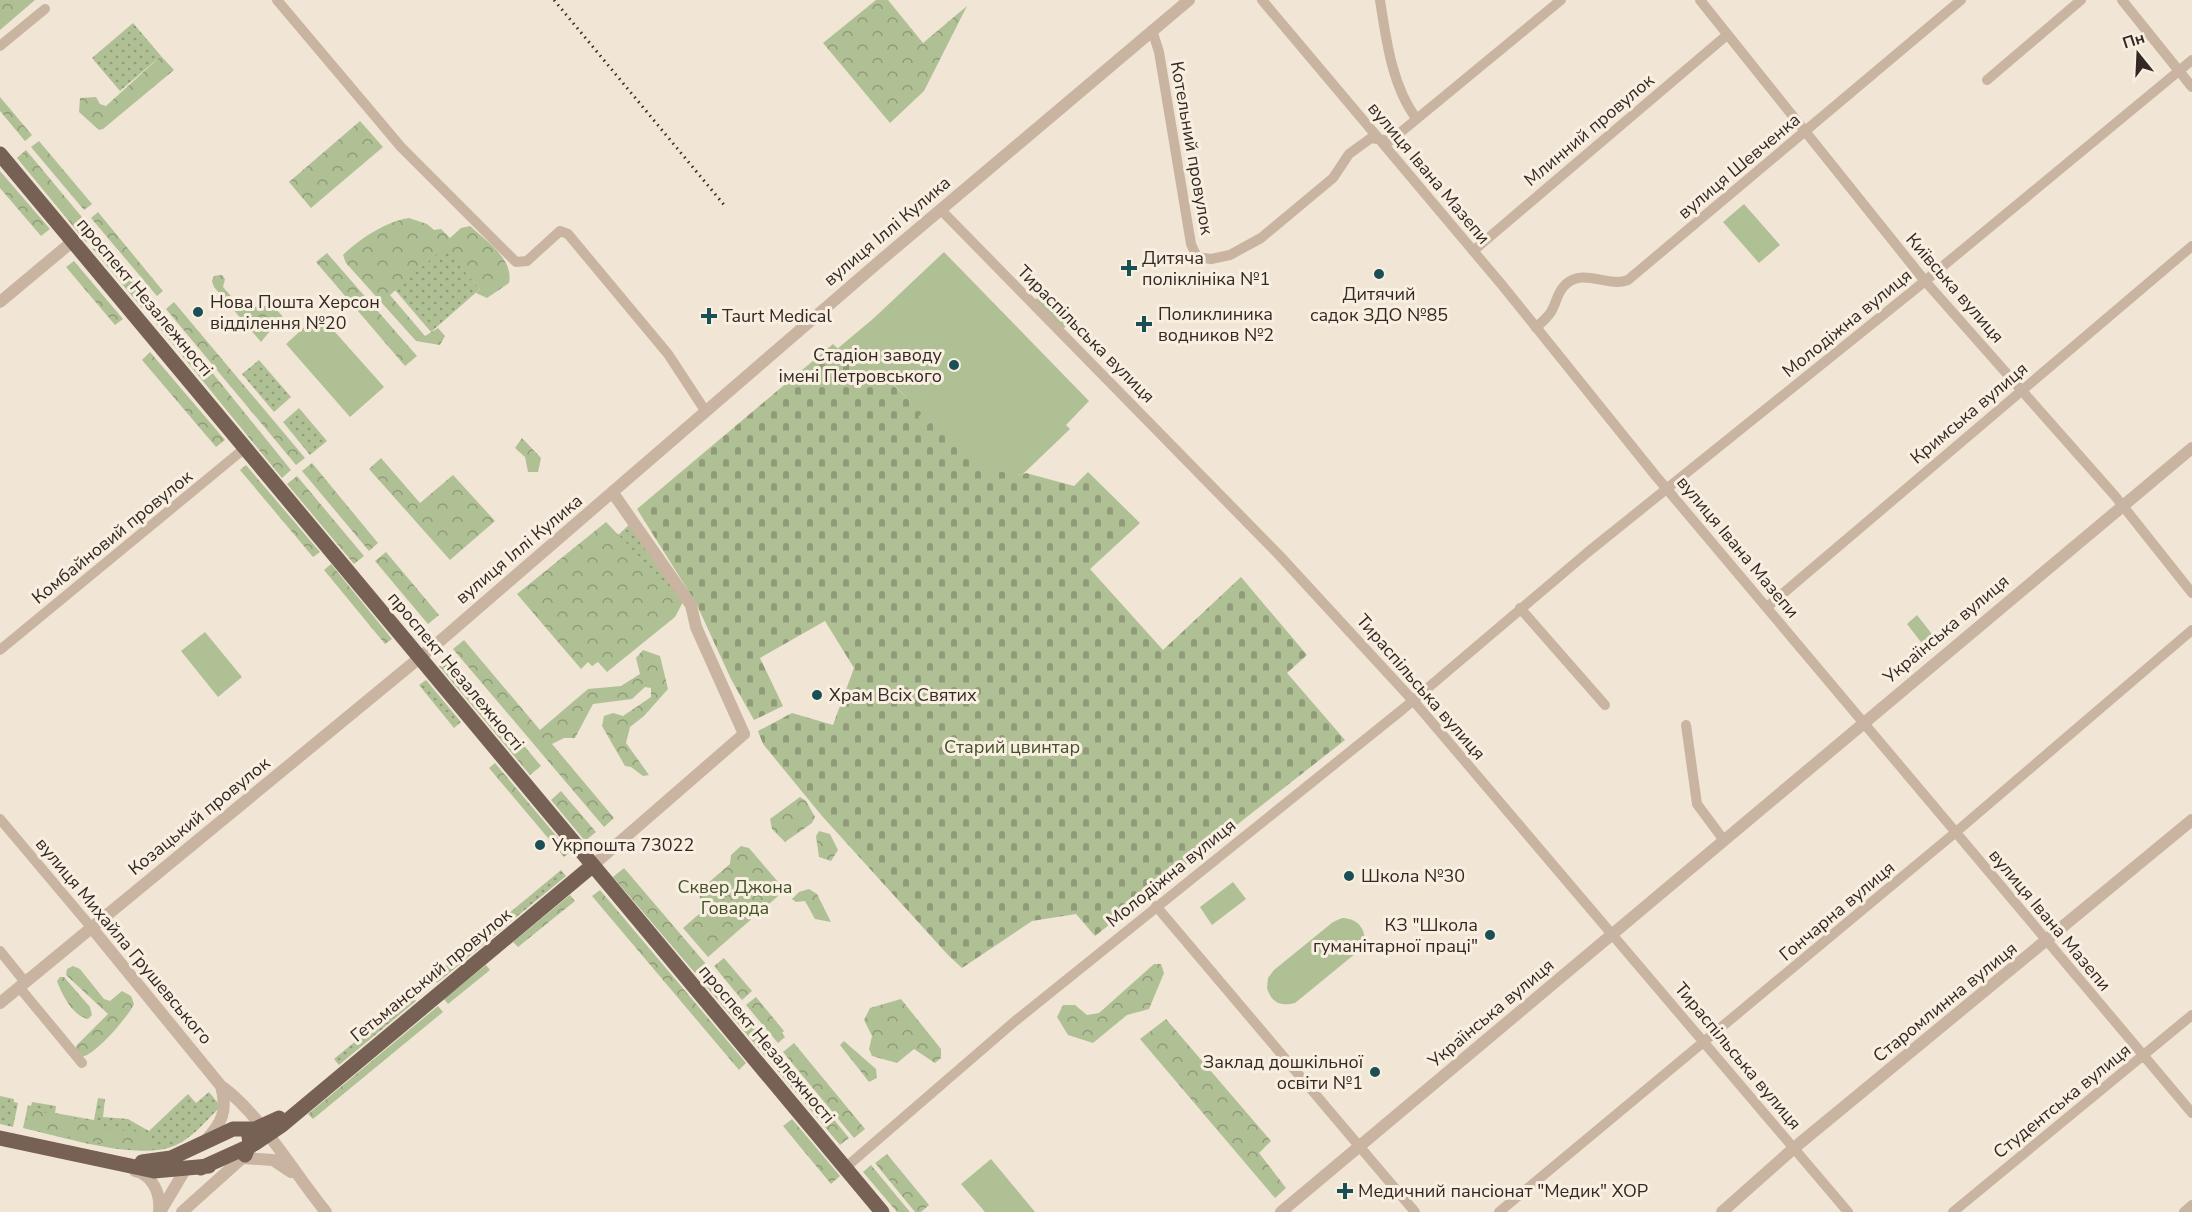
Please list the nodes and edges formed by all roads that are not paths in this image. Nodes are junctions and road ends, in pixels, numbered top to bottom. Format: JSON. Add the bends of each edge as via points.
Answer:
{"nodes":[{"id":1,"x":277,"y":0,"type":"edge"},
{"id":2,"x":1189,"y":0,"type":"edge"},
{"id":3,"x":1262,"y":0,"type":"edge"},
{"id":4,"x":1380,"y":0,"type":"edge"},
{"id":5,"x":1561,"y":0,"type":"edge"},
{"id":6,"x":1702,"y":0,"type":"edge"},
{"id":7,"x":1961,"y":0,"type":"edge"},
{"id":8,"x":2082,"y":0,"type":"edge"},
{"id":9,"x":2122,"y":0,"type":"edge"},
{"id":10,"x":45,"y":9,"type":"dead end"},
{"id":11,"x":1152,"y":30,"type":"junction"},
{"id":12,"x":1727,"y":35,"type":"junction"},
{"id":13,"x":0,"y":46,"type":"edge"},
{"id":14,"x":2192,"y":60,"type":"edge"},
{"id":15,"x":2179,"y":72,"type":"junction"},
{"id":16,"x":1987,"y":80,"type":"dead end"},
{"id":17,"x":2192,"y":87,"type":"edge"},
{"id":18,"x":1416,"y":118,"type":"junction"},
{"id":19,"x":1804,"y":132,"type":"junction"},
{"id":20,"x":1379,"y":139,"type":"junction"},
{"id":21,"x":0,"y":154,"type":"edge"},
{"id":22,"x":941,"y":210,"type":"junction"},
{"id":23,"x":73,"y":241,"type":"junction"},
{"id":24,"x":2192,"y":246,"type":"edge"},
{"id":25,"x":1473,"y":251,"type":"junction"},
{"id":26,"x":1925,"y":281,"type":"junction"},
{"id":27,"x":0,"y":302,"type":"edge"},
{"id":28,"x":1536,"y":328,"type":"junction"},
{"id":29,"x":2023,"y":389,"type":"junction"},
{"id":30,"x":706,"y":412,"type":"junction"},
{"id":31,"x":244,"y":448,"type":"junction"},
{"id":32,"x":2192,"y":448,"type":"edge"},
{"id":33,"x":1666,"y":489,"type":"junction"},
{"id":34,"x":613,"y":493,"type":"junction"},
{"id":35,"x":2123,"y":505,"type":"junction"},
{"id":36,"x":2192,"y":593,"type":"edge"},
{"id":37,"x":1767,"y":607,"type":"junction"},
{"id":38,"x":1520,"y":608,"type":"junction"},
{"id":39,"x":2192,"y":630,"type":"edge"},
{"id":40,"x":0,"y":650,"type":"edge"},
{"id":41,"x":420,"y":657,"type":"junction"},
{"id":42,"x":1413,"y":700,"type":"junction"},
{"id":43,"x":1605,"y":705,"type":"dead end"},
{"id":44,"x":1864,"y":721,"type":"junction"},
{"id":45,"x":1686,"y":725,"type":"dead end"},
{"id":46,"x":0,"y":819,"type":"edge"},
{"id":47,"x":2192,"y":820,"type":"edge"},
{"id":48,"x":1956,"y":832,"type":"junction"},
{"id":49,"x":1723,"y":839,"type":"junction"},
{"id":50,"x":592,"y":866,"type":"junction"},
{"id":51,"x":1156,"y":906,"type":"junction"},
{"id":52,"x":91,"y":927,"type":"junction"},
{"id":53,"x":1612,"y":934,"type":"junction"},
{"id":54,"x":2047,"y":941,"type":"junction"},
{"id":55,"x":0,"y":951,"type":"edge"},
{"id":56,"x":22,"y":985,"type":"junction"},
{"id":57,"x":0,"y":1003,"type":"edge"},
{"id":58,"x":2192,"y":1015,"type":"edge"},
{"id":59,"x":1705,"y":1043,"type":"junction"},
{"id":60,"x":2143,"y":1057,"type":"junction"},
{"id":61,"x":82,"y":1064,"type":"dead end"},
{"id":62,"x":221,"y":1086,"type":"junction"},
{"id":63,"x":2192,"y":1113,"type":"edge"},
{"id":64,"x":261,"y":1132,"type":"junction"},
{"id":65,"x":0,"y":1138,"type":"edge"},
{"id":66,"x":1360,"y":1146,"type":"junction"},
{"id":67,"x":1794,"y":1148,"type":"junction"},
{"id":68,"x":279,"y":1149,"type":"junction"},
{"id":69,"x":103,"y":1158,"type":"junction"},
{"id":70,"x":194,"y":1161,"type":"junction"},
{"id":71,"x":285,"y":1164,"type":"junction"},
{"id":72,"x":845,"y":1168,"type":"junction"},
{"id":73,"x":2192,"y":1205,"type":"edge"},
{"id":74,"x":160,"y":1212,"type":"edge"},
{"id":75,"x":182,"y":1212,"type":"edge"},
{"id":76,"x":326,"y":1212,"type":"edge"},
{"id":77,"x":882,"y":1212,"type":"edge"},
{"id":78,"x":1281,"y":1212,"type":"edge"},
{"id":79,"x":1415,"y":1212,"type":"edge"},
{"id":80,"x":1499,"y":1212,"type":"edge"},
{"id":81,"x":1722,"y":1212,"type":"edge"},
{"id":82,"x":1848,"y":1212,"type":"edge"},
{"id":83,"x":1953,"y":1212,"type":"edge"},
{"id":84,"x":2184,"y":1212,"type":"edge"}],
"edges":[{"from":1,"to":30,"type":"street","via":[[401,147],[516,262],[527,261],[560,231],[568,234],[668,354]]},
{"from":2,"to":11,"type":"street","name":"вулиця Іллі Кулика"},
{"from":3,"to":20,"type":"street","name":"вулиця Івана Мазепи"},
{"from":4,"to":18,"type":"street","via":[[1389,53],[1407,107]]},
{"from":5,"to":18,"type":"street"},
{"from":6,"to":12,"type":"street","name":"Київська вулиця"},
{"from":7,"to":19,"type":"street","name":"вулиця Шевченка"},
{"from":8,"to":16,"type":"street"},
{"from":9,"to":15,"type":"street"},
{"from":10,"to":13,"type":"street"},
{"from":11,"to":20,"type":"street","name":"Котельний провулок","via":[[1191,244],[1197,257],[1230,255],[1262,237],[1333,178],[1349,154],[1371,138]]},
{"from":11,"to":22,"type":"street","name":"вулиця Іллі Кулика"},
{"from":12,"to":19,"type":"street","name":"Київська вулиця"},
{"from":12,"to":25,"type":"street","name":"Млинний провулок"},
{"from":14,"to":15,"type":"street","name":"Молодіжна вулиця"},
{"from":15,"to":17,"type":"street"},
{"from":15,"to":26,"type":"street","name":"Молодіжна вулиця"},
{"from":18,"to":20,"type":"street","via":[[1390,141]]},
{"from":19,"to":26,"type":"street","name":"Київська вулиця"},
{"from":19,"to":28,"type":"street","name":"вулиця Шевченка","via":[[1628,280],[1620,283],[1581,276],[1566,284],[1558,292],[1553,309]]},
{"from":20,"to":25,"type":"street","name":"вулиця Івана Мазепи"},
{"from":21,"to":23,"type":"main road","name":"проспект Незалежності"},
{"from":22,"to":30,"type":"street","name":"вулиця Іллі Кулика"},
{"from":22,"to":42,"type":"street","name":"Тираспільська вулиця","via":[[1279,555]]},
{"from":23,"to":27,"type":"street"},
{"from":23,"to":31,"type":"main road","name":"проспект Незалежності"},
{"from":24,"to":29,"type":"street","name":"Кримська вулиця"},
{"from":25,"to":28,"type":"street","name":"вулиця Івана Мазепи"},
{"from":26,"to":29,"type":"street","name":"Київська вулиця"},
{"from":26,"to":33,"type":"street","name":"Молодіжна вулиця"},
{"from":28,"to":33,"type":"street","name":"вулиця Івана Мазепи"},
{"from":29,"to":35,"type":"street","name":"Київська вулиця"},
{"from":29,"to":37,"type":"street","name":"Кримська вулиця"},
{"from":30,"to":34,"type":"street","name":"вулиця Іллі Кулика"},
{"from":31,"to":40,"type":"street","name":"Комбайновий провулок"},
{"from":31,"to":41,"type":"main road","name":"проспект Незалежності"},
{"from":32,"to":35,"type":"street","name":"Українська вулиця"},
{"from":33,"to":37,"type":"street","name":"вулиця Івана Мазепи"},
{"from":33,"to":38,"type":"street","name":"Молодіжна вулиця"},
{"from":34,"to":41,"type":"street","name":"вулиця Іллі Кулика"},
{"from":34,"to":50,"type":"street","via":[[691,604],[696,627],[744,734]]},
{"from":35,"to":36,"type":"street","name":"Київська вулиця"},
{"from":35,"to":44,"type":"street","name":"Українська вулиця"},
{"from":37,"to":44,"type":"street","name":"вулиця Івана Мазепи"},
{"from":38,"to":42,"type":"street","name":"Молодіжна вулиця"},
{"from":38,"to":43,"type":"street"},
{"from":39,"to":48,"type":"street","name":"Гончарна вулиця"},
{"from":41,"to":50,"type":"main road","name":"проспект Незалежності"},
{"from":41,"to":52,"type":"street","name":"Козацький провулок"},
{"from":42,"to":51,"type":"street","name":"Молодіжна вулиця"},
{"from":42,"to":53,"type":"street","name":"Тираспільська вулиця"},
{"from":44,"to":48,"type":"street","name":"вулиця Івана Мазепи"},
{"from":44,"to":49,"type":"street","name":"Українська вулиця"},
{"from":45,"to":49,"type":"street","via":[[1697,804]]},
{"from":46,"to":52,"type":"street","name":"вулиця Михайла Грушевського"},
{"from":47,"to":54,"type":"street","name":"Старомлинна вулиця"},
{"from":48,"to":54,"type":"street","name":"вулиця Івана Мазепи"},
{"from":48,"to":59,"type":"street","name":"Гончарна вулиця"},
{"from":49,"to":53,"type":"street","name":"Українська вулиця"},
{"from":50,"to":64,"type":"main road","name":"Гетьманський провулок","via":[[294,1113]]},
{"from":50,"to":72,"type":"main road","name":"проспект Незалежності"},
{"from":51,"to":66,"type":"street"},
{"from":51,"to":72,"type":"street","name":"Молодіжна вулиця"},
{"from":52,"to":56,"type":"street","name":"Козацький провулок"},
{"from":52,"to":62,"type":"street","name":"вулиця Михайла Грушевського"},
{"from":53,"to":59,"type":"street","name":"Тираспільська вулиця"},
{"from":53,"to":66,"type":"street","name":"Українська вулиця"},
{"from":54,"to":60,"type":"street","name":"вулиця Івана Мазепи"},
{"from":54,"to":67,"type":"street","name":"Старомлинна вулиця"},
{"from":55,"to":56,"type":"street"},
{"from":56,"to":57,"type":"street","name":"Козацький провулок"},
{"from":56,"to":61,"type":"street"},
{"from":58,"to":60,"type":"street","name":"Студентська вулиця"},
{"from":59,"to":67,"type":"street","name":"Тираспільська вулиця"},
{"from":59,"to":80,"type":"street","name":"Гончарна вулиця"},
{"from":60,"to":63,"type":"street","name":"вулиця Івана Мазепи"},
{"from":60,"to":83,"type":"street","name":"Студентська вулиця"},
{"from":62,"to":64,"type":"street","name":"вулиця Михайла Грушевського","via":[[239,1102]]},
{"from":62,"to":70,"type":"street","via":[[224,1115]]},
{"from":64,"to":68,"type":"street"},
{"from":64,"to":68,"type":"street","via":[[278,1138]]},
{"from":64,"to":70,"type":"main road"},
{"from":64,"to":70,"type":"main road","via":[[233,1129]]},
{"from":64,"to":71,"type":"street"},
{"from":64,"to":71,"type":"street","via":[[264,1158]]},
{"from":64,"to":75,"type":"street"},
{"from":65,"to":69,"type":"main road"},
{"from":66,"to":78,"type":"street","name":"Українська вулиця"},
{"from":66,"to":79,"type":"street"},
{"from":67,"to":81,"type":"street","name":"Старомлинна вулиця"},
{"from":67,"to":82,"type":"street","name":"Тираспільська вулиця"},
{"from":68,"to":71,"type":"street"},
{"from":69,"to":70,"type":"main road"},
{"from":69,"to":70,"type":"main road","via":[[148,1170]]},
{"from":69,"to":74,"type":"street","via":[[146,1175],[157,1192]]},
{"from":70,"to":74,"type":"street"},
{"from":71,"to":76,"type":"street"},
{"from":72,"to":77,"type":"main road","name":"проспект Незалежності"},
{"from":73,"to":84,"type":"street"}]}
